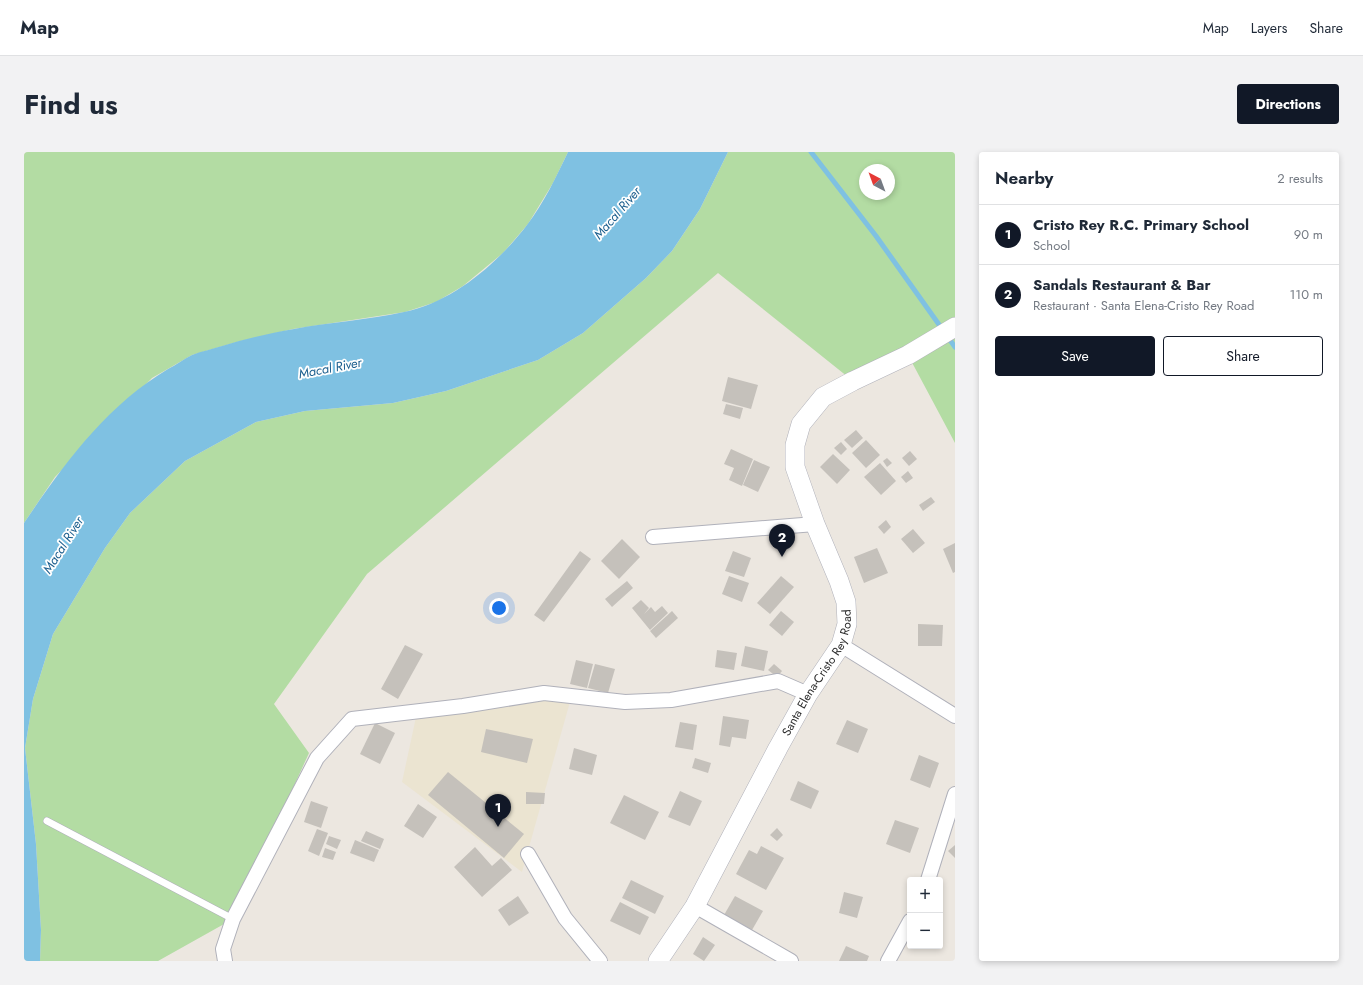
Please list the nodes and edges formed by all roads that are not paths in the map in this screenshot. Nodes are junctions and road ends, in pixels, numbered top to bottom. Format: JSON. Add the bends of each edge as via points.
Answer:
{"nodes":[{"id":1,"x":955,"y":327,"type":"edge"},
{"id":2,"x":815,"y":524,"type":"junction"},
{"id":3,"x":653,"y":536,"type":"dead end"},
{"id":4,"x":841,"y":644,"type":"junction"},
{"id":5,"x":808,"y":694,"type":"junction"},
{"id":6,"x":955,"y":716,"type":"edge"},
{"id":7,"x":955,"y":794,"type":"edge"},
{"id":8,"x":47,"y":821,"type":"dead end"},
{"id":9,"x":528,"y":854,"type":"dead end"},
{"id":10,"x":929,"y":877,"type":"edge"},
{"id":11,"x":694,"y":906,"type":"junction"},
{"id":12,"x":233,"y":919,"type":"junction"},
{"id":13,"x":907,"y":926,"type":"edge"},
{"id":14,"x":225,"y":961,"type":"edge"},
{"id":15,"x":600,"y":961,"type":"edge"},
{"id":16,"x":658,"y":961,"type":"edge"},
{"id":17,"x":791,"y":961,"type":"edge"},
{"id":18,"x":888,"y":961,"type":"edge"}],
"edges":[{"from":1,"to":2,"type":"main road","name":"Santa Elena-Cristo Rey Road","via":[[823,398],[801,424],[795,445],[795,467]]},
{"from":2,"to":3,"type":"street"},
{"from":2,"to":4,"type":"main road","name":"Santa Elena-Cristo Rey Road","via":[[846,602],[846,624]]},
{"from":4,"to":5,"type":"main road","name":"Santa Elena-Cristo Rey Road"},
{"from":4,"to":6,"type":"street"},
{"from":5,"to":11,"type":"main road","name":"Santa Elena-Cristo Rey Road"},
{"from":5,"to":12,"type":"street","via":[[778,681],[671,700],[625,702],[544,692],[463,706],[352,719],[317,758]]},
{"from":7,"to":10,"type":"street"},
{"from":8,"to":12,"type":"lane"},
{"from":9,"to":15,"type":"street","via":[[565,918]]},
{"from":11,"to":16,"type":"main road","name":"Santa Elena-Cristo Rey Road"},
{"from":11,"to":17,"type":"street"},
{"from":12,"to":14,"type":"street","via":[[223,949]]},
{"from":13,"to":18,"type":"street"}]}
